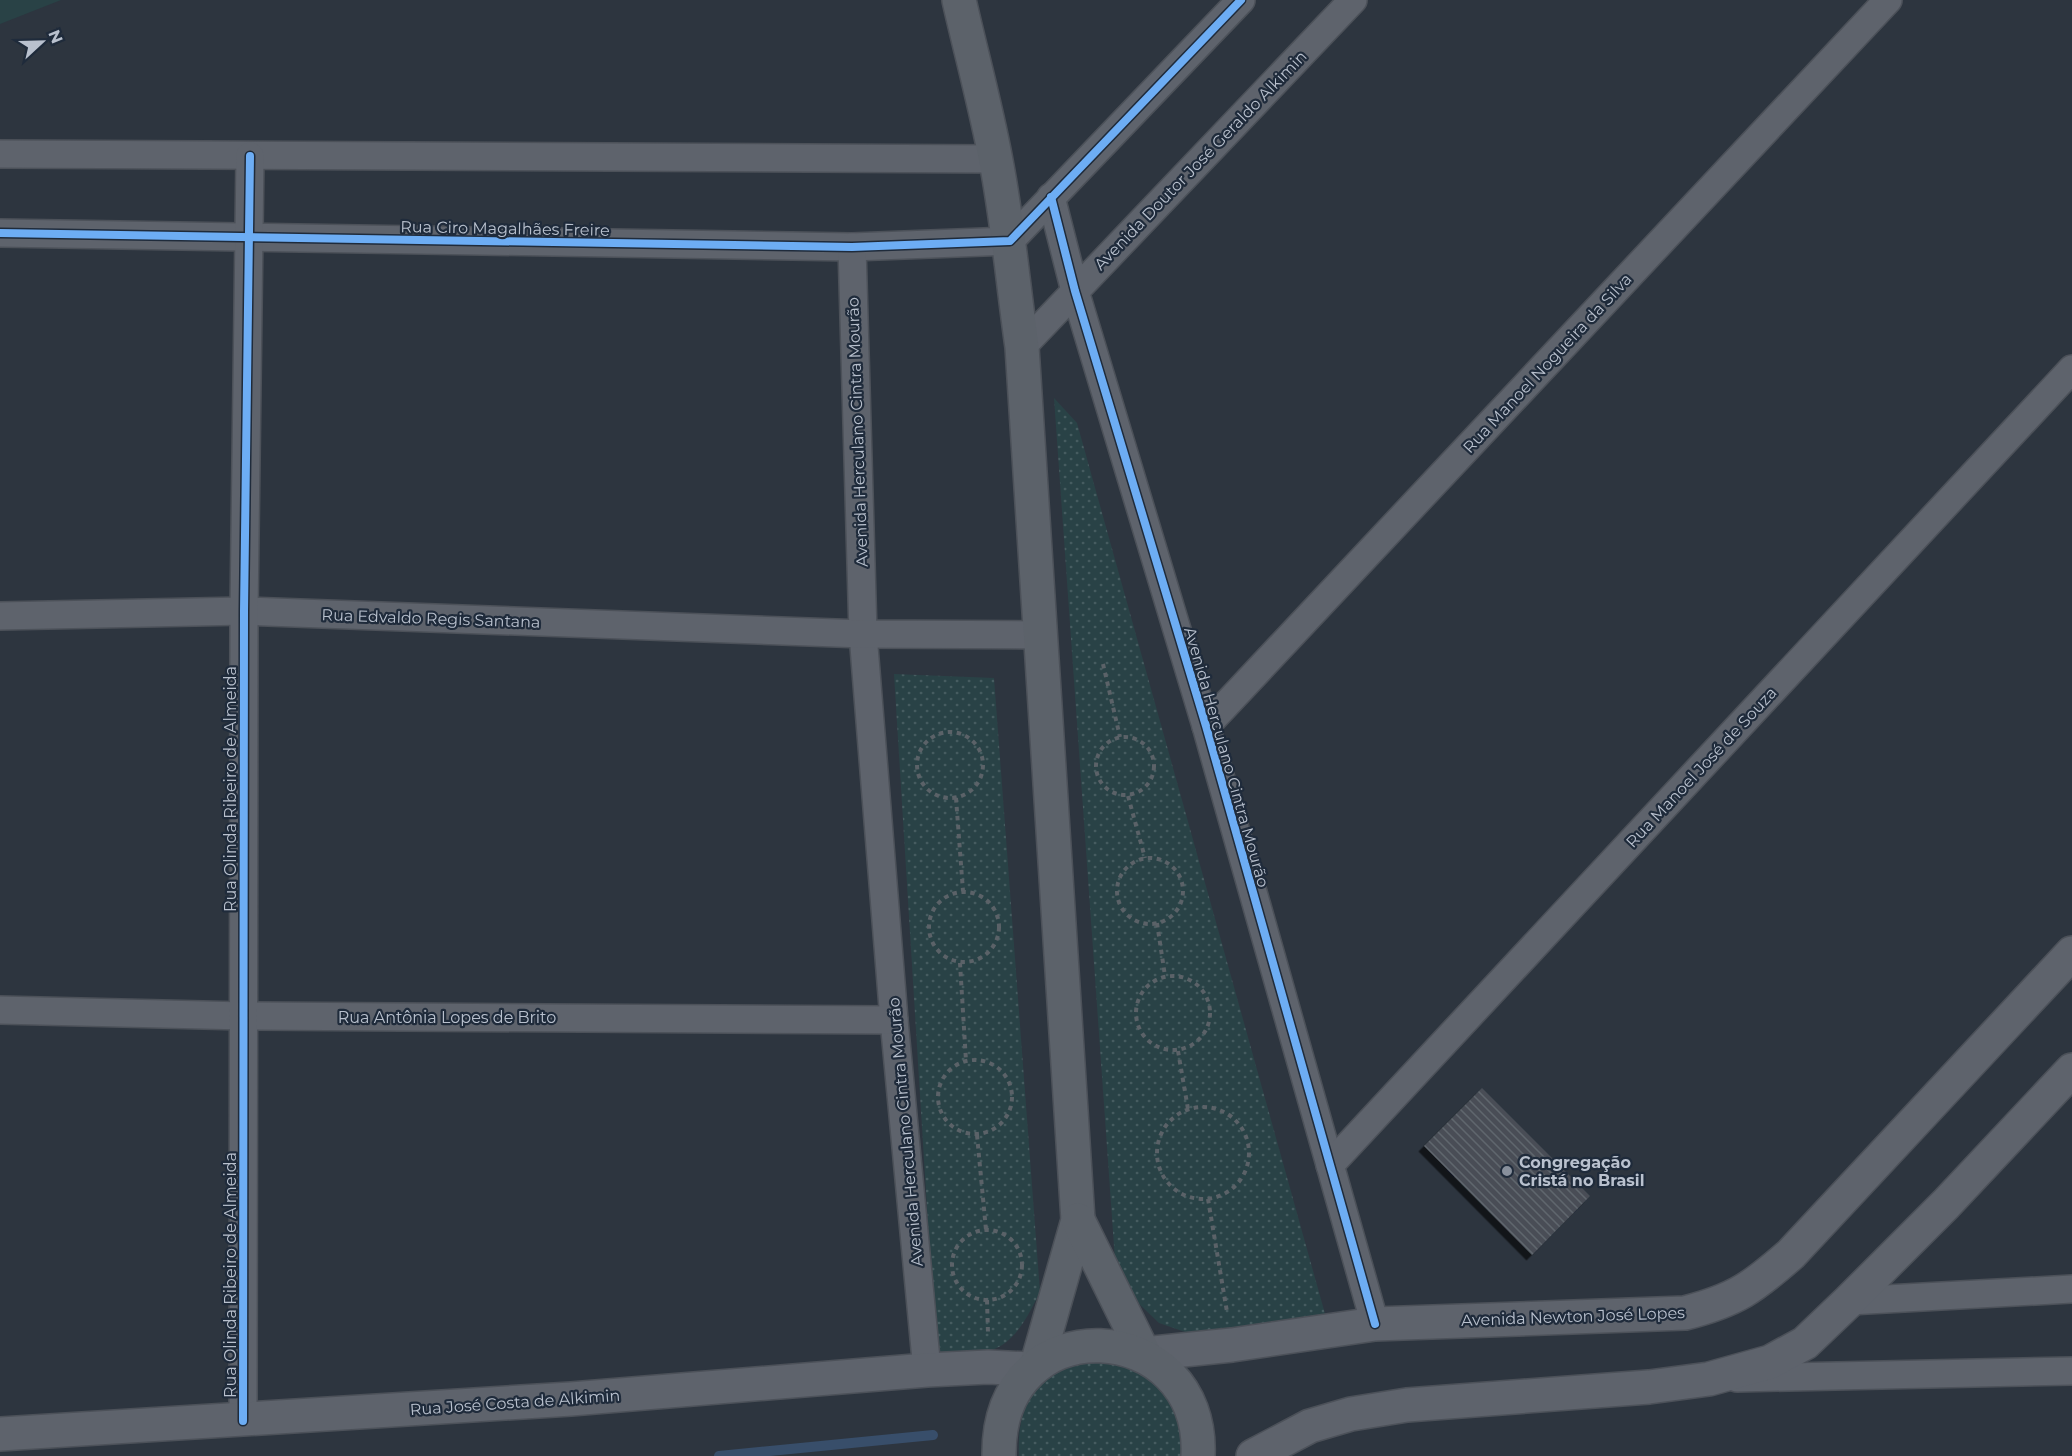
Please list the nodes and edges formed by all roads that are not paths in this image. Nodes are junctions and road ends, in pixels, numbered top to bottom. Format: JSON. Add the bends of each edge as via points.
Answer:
{"nodes":[{"id":1,"x":959,"y":0,"type":"edge"},
{"id":2,"x":1241,"y":0,"type":"edge"},
{"id":3,"x":1353,"y":0,"type":"edge"},
{"id":4,"x":1888,"y":0,"type":"edge"},
{"id":5,"x":0,"y":154,"type":"edge"},
{"id":6,"x":250,"y":156,"type":"junction"},
{"id":7,"x":996,"y":159,"type":"junction"},
{"id":8,"x":1051,"y":197,"type":"junction"},
{"id":9,"x":0,"y":233,"type":"edge"},
{"id":10,"x":248,"y":238,"type":"junction"},
{"id":11,"x":1010,"y":241,"type":"junction"},
{"id":12,"x":852,"y":247,"type":"junction"},
{"id":13,"x":1075,"y":291,"type":"junction"},
{"id":14,"x":1022,"y":347,"type":"junction"},
{"id":15,"x":2072,"y":369,"type":"edge"},
{"id":16,"x":244,"y":611,"type":"junction"},
{"id":17,"x":0,"y":616,"type":"edge"},
{"id":18,"x":862,"y":634,"type":"junction"},
{"id":19,"x":1041,"y":635,"type":"junction"},
{"id":20,"x":1206,"y":726,"type":"junction"},
{"id":21,"x":2072,"y":953,"type":"edge"},
{"id":22,"x":0,"y":1010,"type":"edge"},
{"id":23,"x":244,"y":1016,"type":"junction"},
{"id":24,"x":894,"y":1020,"type":"junction"},
{"id":25,"x":2072,"y":1070,"type":"edge"},
{"id":26,"x":1330,"y":1165,"type":"junction"},
{"id":27,"x":1077,"y":1220,"type":"junction"},
{"id":28,"x":2072,"y":1288,"type":"edge"},
{"id":29,"x":1850,"y":1301,"type":"junction"},
{"id":30,"x":1376,"y":1324,"type":"junction"},
{"id":31,"x":1144,"y":1354,"type":"junction"},
{"id":32,"x":1033,"y":1367,"type":"junction"},
{"id":33,"x":927,"y":1370,"type":"junction"},
{"id":34,"x":2072,"y":1371,"type":"edge"},
{"id":35,"x":1709,"y":1379,"type":"junction"},
{"id":36,"x":243,"y":1421,"type":"junction"},
{"id":37,"x":0,"y":1434,"type":"edge"},
{"id":38,"x":999,"y":1456,"type":"edge"},
{"id":39,"x":1198,"y":1456,"type":"edge"},
{"id":40,"x":1253,"y":1456,"type":"edge"}],
"edges":[{"from":1,"to":7,"type":"main road"},
{"from":2,"to":8,"type":"street"},
{"from":3,"to":13,"type":"street","name":"Avenida Doutor José Geraldo Alkimin"},
{"from":4,"to":20,"type":"street","name":"Rua Manoel Nogueira da Silva"},
{"from":5,"to":6,"type":"street"},
{"from":6,"to":7,"type":"street"},
{"from":6,"to":10,"type":"street","name":"Rua Olinda Ribeiro de Almeida"},
{"from":7,"to":11,"type":"main road"},
{"from":8,"to":11,"type":"street"},
{"from":8,"to":13,"type":"street","name":"Avenida Herculano Cintra Mourão"},
{"from":9,"to":10,"type":"street","name":"Rua Ciro Magalhães Freire"},
{"from":10,"to":12,"type":"street","name":"Rua Ciro Magalhães Freire"},
{"from":10,"to":16,"type":"street","name":"Rua Olinda Ribeiro de Almeida"},
{"from":11,"to":12,"type":"street","name":"Rua Ciro Magalhães Freire"},
{"from":11,"to":14,"type":"main road"},
{"from":12,"to":18,"type":"street","name":"Avenida Herculano Cintra Mourão"},
{"from":13,"to":14,"type":"street","name":"Avenida Doutor José Geraldo Alkimin"},
{"from":13,"to":20,"type":"street","name":"Avenida Herculano Cintra Mourão"},
{"from":14,"to":19,"type":"main road"},
{"from":15,"to":26,"type":"street","name":"Rua Manoel José de Souza"},
{"from":16,"to":17,"type":"street","name":"Rua Edvaldo Regis Santana"},
{"from":16,"to":18,"type":"street","name":"Rua Edvaldo Regis Santana"},
{"from":16,"to":23,"type":"street","name":"Rua Olinda Ribeiro de Almeida"},
{"from":18,"to":19,"type":"street","name":"Rua Edvaldo Regis Santana"},
{"from":18,"to":24,"type":"street","name":"Avenida Herculano Cintra Mourão"},
{"from":19,"to":27,"type":"main road"},
{"from":20,"to":26,"type":"street","name":"Avenida Herculano Cintra Mourão"},
{"from":21,"to":30,"type":"street","name":"Avenida Newton José Lopes","via":[[1791,1254],[1754,1287],[1719,1304],[1685,1313]]},
{"from":22,"to":23,"type":"street","name":"Rua Antônia Lopes de Brito"},
{"from":23,"to":24,"type":"street","name":"Rua Antônia Lopes de Brito"},
{"from":23,"to":36,"type":"street","name":"Rua Olinda Ribeiro de Almeida"},
{"from":24,"to":33,"type":"street","name":"Avenida Herculano Cintra Mourão"},
{"from":25,"to":29,"type":"street"},
{"from":26,"to":30,"type":"street","name":"Avenida Herculano Cintra Mourão"},
{"from":27,"to":31,"type":"main road"},
{"from":27,"to":32,"type":"main road"},
{"from":28,"to":29,"type":"street"},
{"from":29,"to":35,"type":"street","via":[[1805,1343],[1770,1362]]},
{"from":30,"to":31,"type":"street","name":"Avenida Newton José Lopes"},
{"from":31,"to":32,"type":"main road","via":[[1101,1345],[1074,1347]]},
{"from":31,"to":39,"type":"main road","via":[[1168,1375],[1192,1410],[1199,1437]]},
{"from":32,"to":33,"type":"street","name":"Rua José Costa de Alkimin"},
{"from":32,"to":38,"type":"main road","via":[[1014,1391],[1000,1423]]},
{"from":33,"to":36,"type":"street","name":"Rua José Costa de Alkimin"},
{"from":34,"to":35,"type":"street"},
{"from":35,"to":40,"type":"street","via":[[1407,1405],[1351,1414],[1310,1426]]},
{"from":36,"to":37,"type":"street","name":"Rua José Costa de Alkimin"}]}
